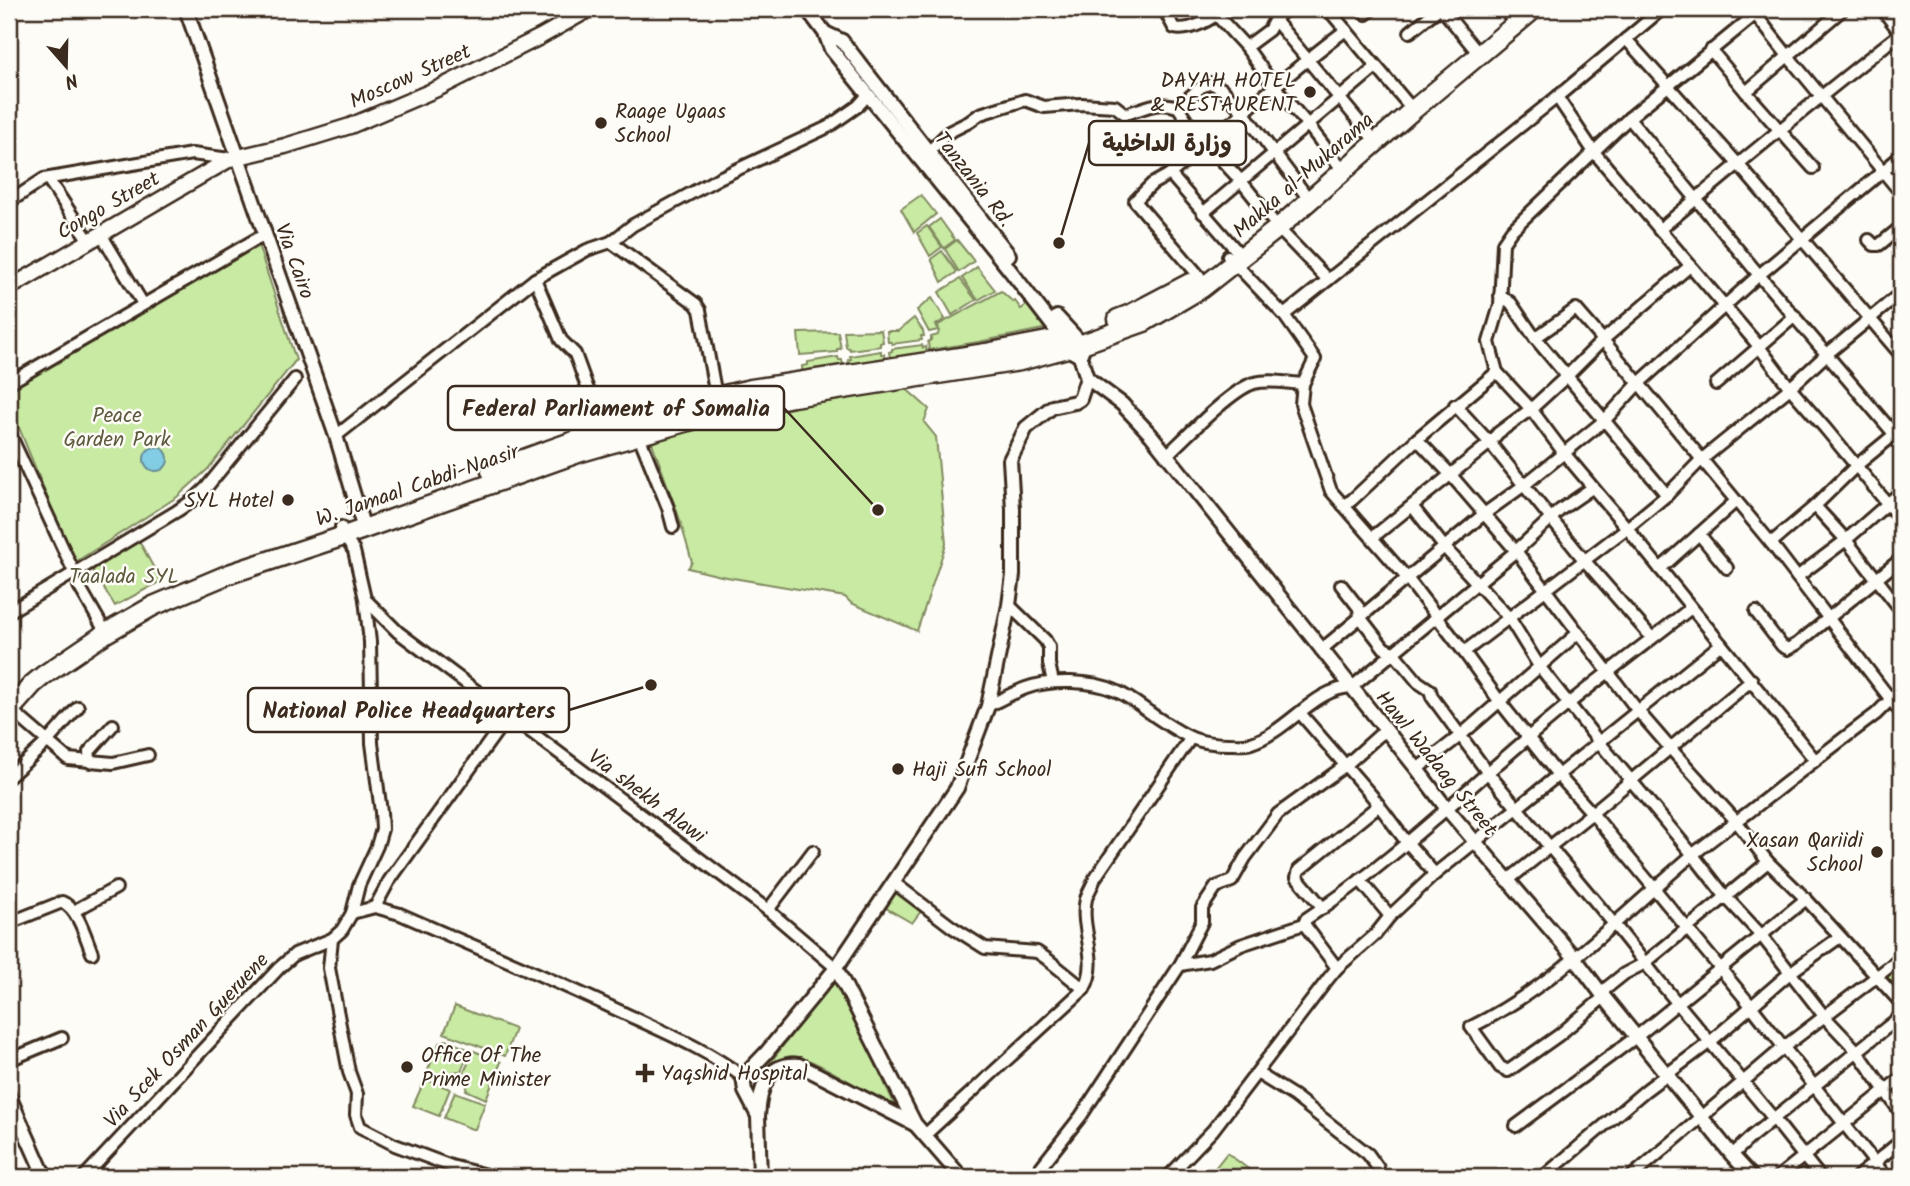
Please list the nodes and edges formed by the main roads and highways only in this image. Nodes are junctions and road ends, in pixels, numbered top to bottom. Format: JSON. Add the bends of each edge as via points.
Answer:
{"nodes":[{"id":1,"x":590,"y":9,"type":"edge"},
{"id":2,"x":1534,"y":9,"type":"edge"},
{"id":3,"x":1512,"y":12,"type":"edge"},
{"id":4,"x":1410,"y":107,"type":"junction"},
{"id":5,"x":233,"y":159,"type":"joint"},
{"id":6,"x":1275,"y":224,"type":"junction"},
{"id":7,"x":1233,"y":256,"type":"junction"},
{"id":8,"x":9,"y":288,"type":"edge"},
{"id":9,"x":1074,"y":344,"type":"junction"},
{"id":10,"x":926,"y":368,"type":"junction"},
{"id":11,"x":665,"y":419,"type":"junction"},
{"id":12,"x":354,"y":531,"type":"junction"},
{"id":13,"x":9,"y":705,"type":"edge"}],
"edges":[{"from":1,"to":5,"type":"main road","name":"Moscow Street","via":[[427,93],[341,129]]},
{"from":2,"to":4,"type":"highway","name":"Makka al-Mukarama"},
{"from":3,"to":4,"type":"highway","name":"Makka al-Mukarama"},
{"from":4,"to":6,"type":"highway","name":"Makka al-Mukarama"},
{"from":4,"to":6,"type":"highway","name":"Makka al-Mukarama","via":[[1338,164]]},
{"from":5,"to":8,"type":"main road","name":"Congo Street"},
{"from":6,"to":7,"type":"highway","name":"Makka al-Mukarama"},
{"from":7,"to":9,"type":"highway","name":"Makka al-Mukarama"},
{"from":7,"to":9,"type":"highway","name":"Makka al-Mukarama","via":[[1202,288],[1165,311]]},
{"from":9,"to":10,"type":"highway","name":"W. Jamaal Cabdi-Naasir"},
{"from":10,"to":11,"type":"highway","name":"W. Jamaal Cabdi-Naasir"},
{"from":10,"to":11,"type":"highway","name":"W. Jamaal Cabdi-Naasir","via":[[751,389],[716,396]]},
{"from":11,"to":12,"type":"highway","name":"W. Jamaal Cabdi-Naasir","via":[[603,431]]},
{"from":11,"to":12,"type":"highway","name":"W. Jamaal Cabdi-Naasir","via":[[639,436]]},
{"from":12,"to":13,"type":"highway","name":"W. Jamaal Cabdi-Naasir","via":[[172,586],[40,663]]}]}
